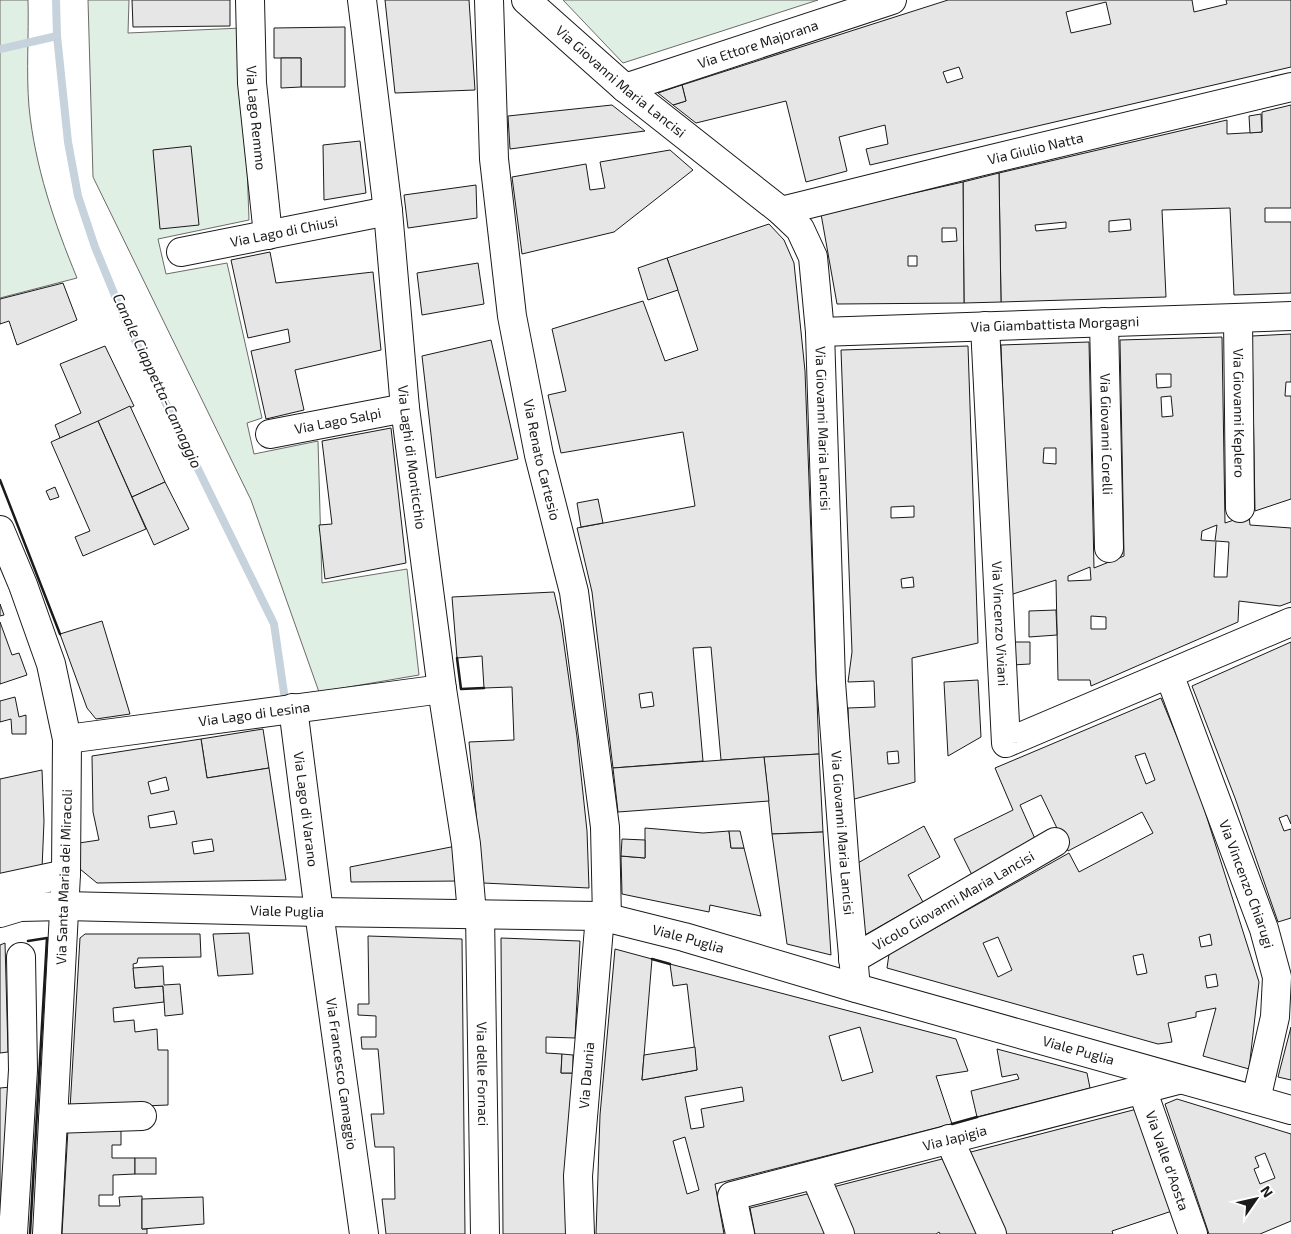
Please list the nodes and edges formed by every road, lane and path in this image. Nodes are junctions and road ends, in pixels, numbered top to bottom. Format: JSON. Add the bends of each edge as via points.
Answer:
{"nodes":[{"id":1,"x":250,"y":0,"type":"edge"},
{"id":2,"x":362,"y":0,"type":"edge"},
{"id":3,"x":489,"y":0,"type":"edge"},
{"id":4,"x":526,"y":0,"type":"edge"},
{"id":5,"x":892,"y":0,"type":"edge"},
{"id":6,"x":1291,"y":87,"type":"edge"},
{"id":7,"x":625,"y":88,"type":"junction"},
{"id":8,"x":388,"y":211,"type":"junction"},
{"id":9,"x":781,"y":211,"type":"junction"},
{"id":10,"x":268,"y":235,"type":"junction"},
{"id":11,"x":181,"y":252,"type":"dead end"},
{"id":12,"x":1291,"y":316,"type":"edge"},
{"id":13,"x":1238,"y":318,"type":"junction"},
{"id":14,"x":1104,"y":322,"type":"junction"},
{"id":15,"x":985,"y":326,"type":"junction"},
{"id":16,"x":820,"y":332,"type":"junction"},
{"id":17,"x":404,"y":408,"type":"junction"},
{"id":18,"x":270,"y":434,"type":"dead end"},
{"id":19,"x":1240,"y":508,"type":"dead end"},
{"id":20,"x":0,"y":530,"type":"edge"},
{"id":21,"x":1108,"y":548,"type":"dead end"},
{"id":22,"x":1291,"y":622,"type":"edge"},
{"id":23,"x":1169,"y":674,"type":"junction"},
{"id":24,"x":442,"y":689,"type":"junction"},
{"id":25,"x":293,"y":708,"type":"junction"},
{"id":26,"x":67,"y":738,"type":"junction"},
{"id":27,"x":1054,"y":842,"type":"dead end"},
{"id":28,"x":66,"y":874,"type":"junction"},
{"id":29,"x":0,"y":888,"type":"edge"},
{"id":30,"x":64,"y":906,"type":"junction"},
{"id":31,"x":319,"y":912,"type":"junction"},
{"id":32,"x":0,"y":913,"type":"edge"},
{"id":33,"x":476,"y":914,"type":"junction"},
{"id":34,"x":604,"y":917,"type":"junction"},
{"id":35,"x":21,"y":957,"type":"dead end"},
{"id":36,"x":853,"y":959,"type":"junction"},
{"id":37,"x":856,"y":988,"type":"junction"},
{"id":38,"x":12,"y":1071,"type":"edge"},
{"id":39,"x":1178,"y":1080,"type":"junction"},
{"id":40,"x":1142,"y":1089,"type":"junction"},
{"id":41,"x":1256,"y":1100,"type":"junction"},
{"id":42,"x":1291,"y":1110,"type":"edge"},
{"id":43,"x":142,"y":1116,"type":"dead end"},
{"id":44,"x":53,"y":1119,"type":"junction"},
{"id":45,"x":949,"y":1140,"type":"junction"},
{"id":46,"x":815,"y":1175,"type":"junction"},
{"id":47,"x":14,"y":1234,"type":"edge"},
{"id":48,"x":47,"y":1234,"type":"edge"},
{"id":49,"x":364,"y":1234,"type":"edge"},
{"id":50,"x":485,"y":1234,"type":"edge"},
{"id":51,"x":580,"y":1234,"type":"edge"},
{"id":52,"x":740,"y":1234,"type":"edge"},
{"id":53,"x":840,"y":1234,"type":"edge"},
{"id":54,"x":992,"y":1234,"type":"edge"},
{"id":55,"x":1193,"y":1234,"type":"edge"}],
"edges":[{"from":1,"to":10,"type":"street","name":"Via Lago Remmo","via":[[252,83]]},
{"from":2,"to":8,"type":"street","name":"Via Laghi di Monticchio"},
{"from":3,"to":34,"type":"street","name":"Via Renato Cartesio","via":[[494,159],[512,316],[539,455],[574,592],[605,827]]},
{"from":4,"to":7,"type":"street","name":"Via Giovanni Maria Lancisi"},
{"from":5,"to":7,"type":"street","name":"Via Ettore Majorana"},
{"from":6,"to":9,"type":"street","name":"Via Giulio Natta"},
{"from":7,"to":9,"type":"street","name":"Via Giovanni Maria Lancisi"},
{"from":8,"to":10,"type":"street","name":"Via Lago di Chiusi"},
{"from":8,"to":17,"type":"street","name":"Via Laghi di Monticchio"},
{"from":9,"to":16,"type":"street","name":"Via Giovanni Maria Lancisi","via":[[800,228],[812,257]]},
{"from":10,"to":11,"type":"street","name":"Via Lago di Chiusi"},
{"from":12,"to":13,"type":"street","name":"Via Giambattista Morgagni"},
{"from":13,"to":14,"type":"street","name":"Via Giambattista Morgagni"},
{"from":13,"to":19,"type":"street","name":"Via Giovanni Keplero"},
{"from":14,"to":15,"type":"street","name":"Via Giambattista Morgagni"},
{"from":14,"to":21,"type":"street","name":"Via Giovanni Corelli"},
{"from":15,"to":16,"type":"street","name":"Via Giambattista Morgagni"},
{"from":15,"to":23,"type":"street","name":"Via Vincenzo Viviani","via":[[1006,744]]},
{"from":16,"to":36,"type":"street","name":"Via Giovanni Maria Lancisi","via":[[831,682]]},
{"from":17,"to":18,"type":"street","name":"Via Lago Salpi"},
{"from":17,"to":24,"type":"street","name":"Via Laghi di Monticchio"},
{"from":20,"to":26,"type":"street","name":"Via Santa Maria dei Miracoli","via":[[51,664]]},
{"from":22,"to":23,"type":"street"},
{"from":23,"to":41,"type":"street","name":"Via Vincenzo Chiarugi","via":[[1264,929],[1277,976],[1275,1017]]},
{"from":24,"to":25,"type":"street","name":"Via Lago di Lesina"},
{"from":24,"to":33,"type":"street","name":"Via Laghi di Monticchio"},
{"from":25,"to":26,"type":"street","name":"Via Lago di Lesina"},
{"from":25,"to":31,"type":"street","name":"Via Lago di Varano"},
{"from":26,"to":28,"type":"street","name":"Via Santa Maria dei Miracoli"},
{"from":27,"to":36,"type":"street","name":"Vicolo Giovanni Maria Lancisi"},
{"from":28,"to":29,"type":"street"},
{"from":28,"to":30,"type":"street","name":"Via Santa Maria dei Miracoli"},
{"from":30,"to":31,"type":"street","name":"Viale Puglia"},
{"from":30,"to":32,"type":"street","name":"Viale Puglia","via":[[20,907]]},
{"from":30,"to":44,"type":"street","name":"Via Santa Maria dei Miracoli"},
{"from":31,"to":33,"type":"street","name":"Viale Puglia"},
{"from":31,"to":49,"type":"street","name":"Via Francesco Camaggio"},
{"from":33,"to":34,"type":"street","name":"Viale Puglia"},
{"from":33,"to":50,"type":"street","name":"Via delle Fornaci"},
{"from":34,"to":37,"type":"street","name":"Viale Puglia"},
{"from":34,"to":51,"type":"street","name":"Via Daunia","via":[[578,1176]]},
{"from":35,"to":38,"type":"street"},
{"from":36,"to":37,"type":"street","name":"Via Giovanni Maria Lancisi"},
{"from":37,"to":39,"type":"street","name":"Viale Puglia"},
{"from":38,"to":47,"type":"street"},
{"from":39,"to":40,"type":"street","name":"Via Japigia"},
{"from":39,"to":41,"type":"street","name":"Viale Puglia"},
{"from":40,"to":45,"type":"street","name":"Via Japigia"},
{"from":40,"to":55,"type":"street","name":"Via Valle d'Aosta"},
{"from":41,"to":42,"type":"street","name":"Viale Puglia"},
{"from":43,"to":44,"type":"street"},
{"from":44,"to":48,"type":"street","name":"Via Santa Maria dei Miracoli"},
{"from":45,"to":46,"type":"street","name":"Via Japigia"},
{"from":45,"to":54,"type":"street"},
{"from":46,"to":52,"type":"street","name":"Via Japigia","via":[[732,1196]]},
{"from":46,"to":53,"type":"street"}]}
